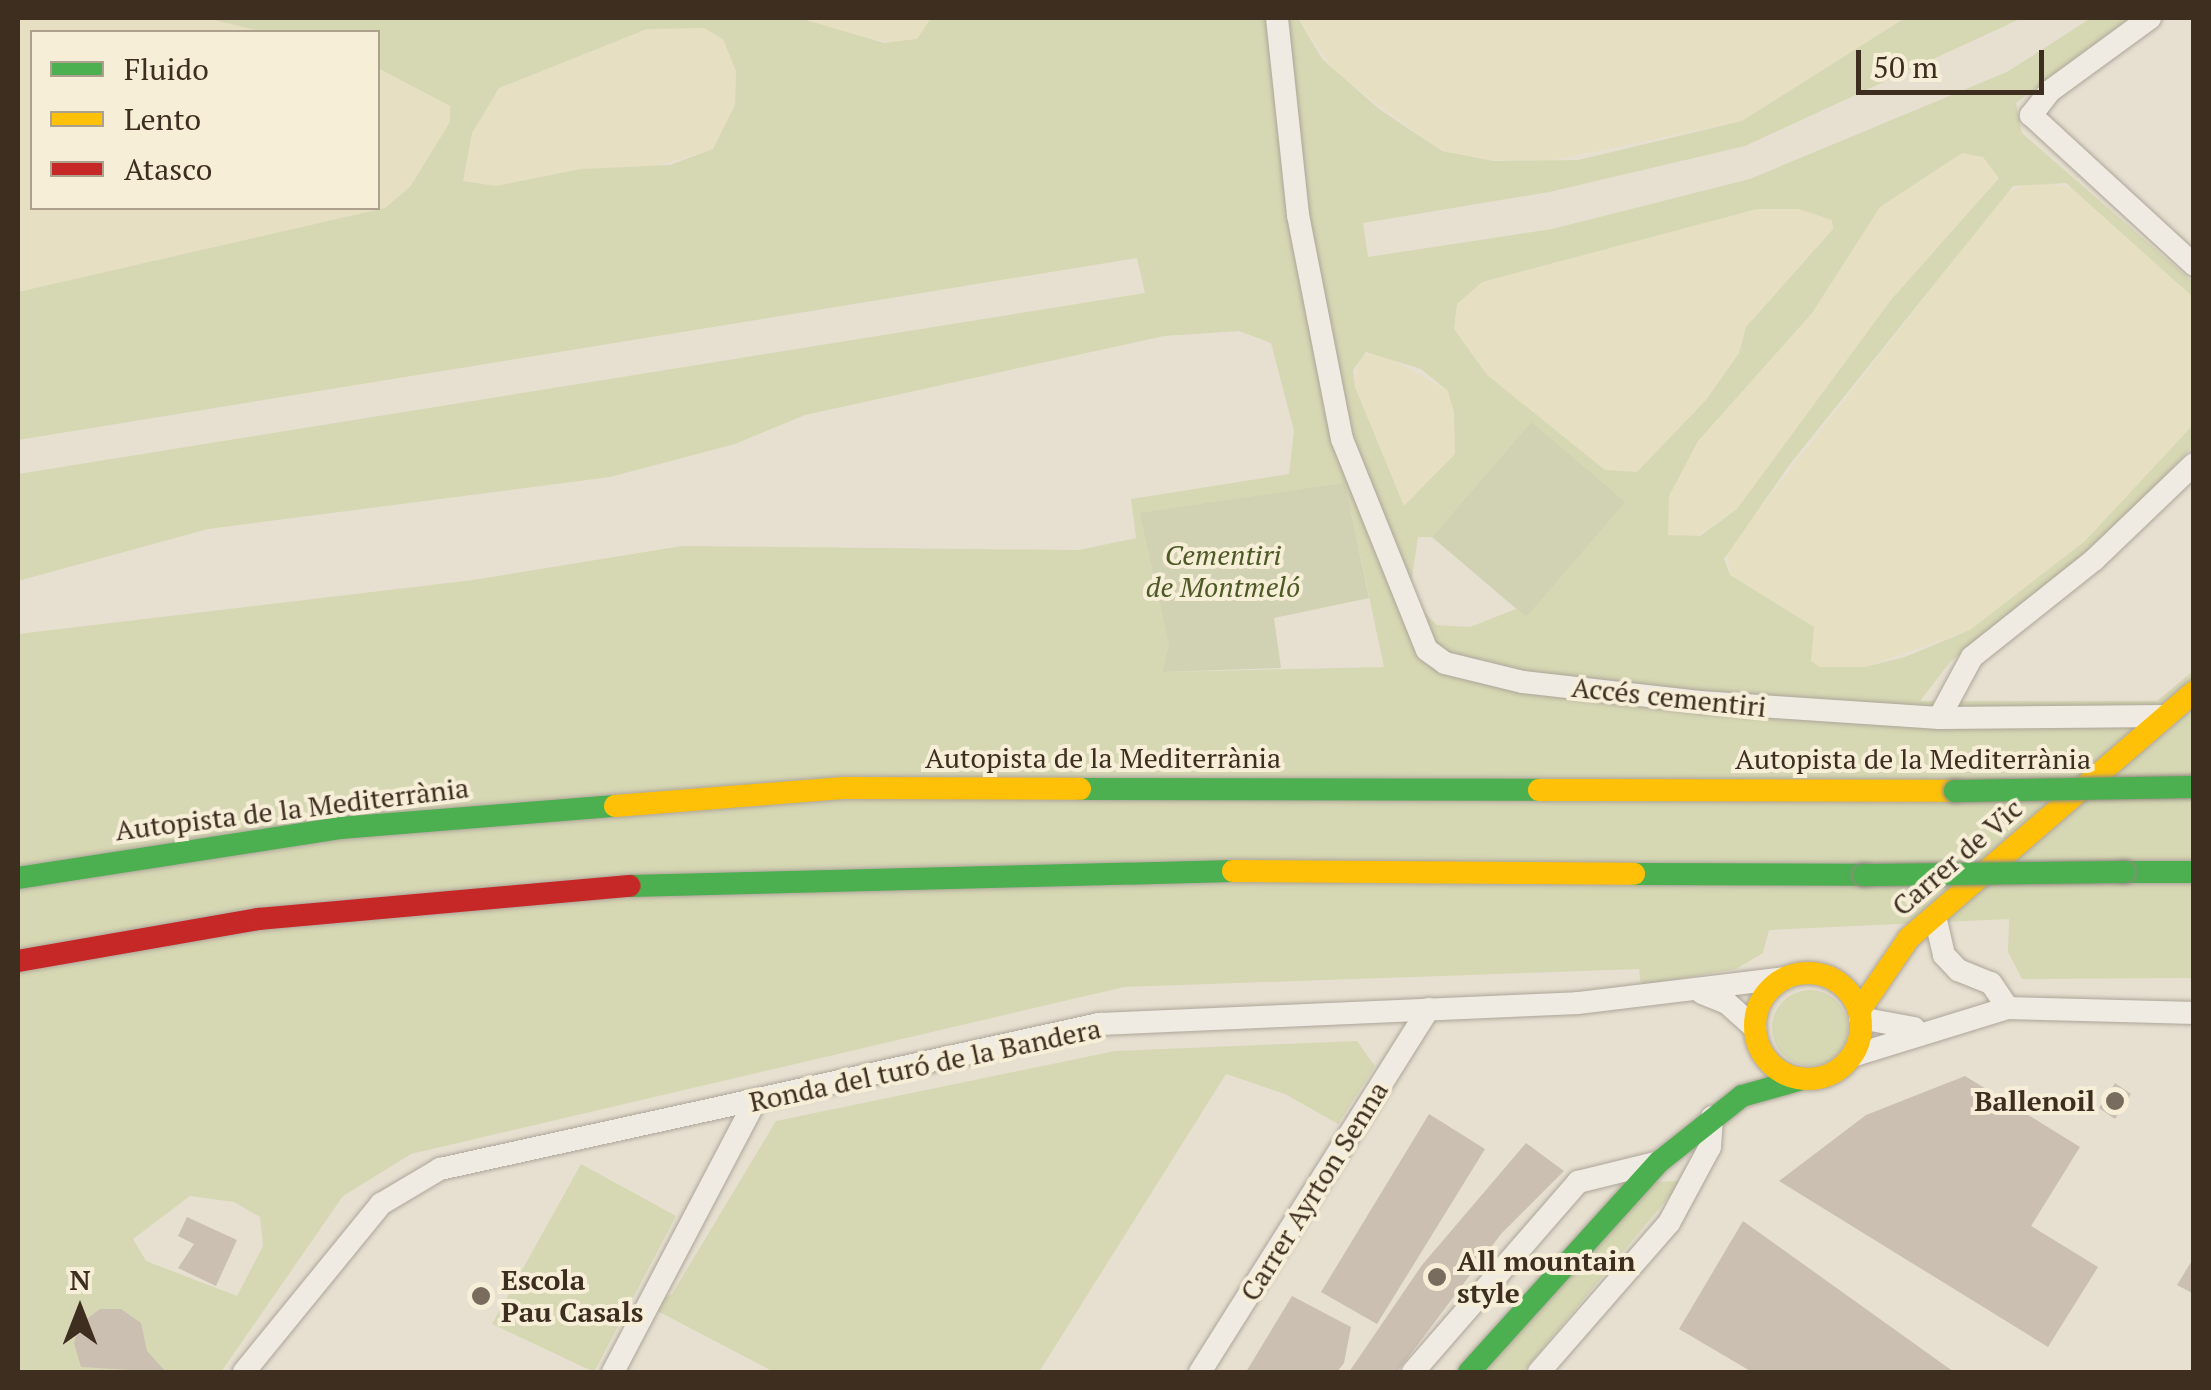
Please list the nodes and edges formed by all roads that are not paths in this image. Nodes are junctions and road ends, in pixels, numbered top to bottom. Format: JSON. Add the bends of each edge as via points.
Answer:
{"nodes":[{"id":1,"x":1277,"y":18,"type":"edge"},
{"id":2,"x":2150,"y":18,"type":"edge"},
{"id":3,"x":2194,"y":265,"type":"edge"},
{"id":4,"x":2194,"y":464,"type":"edge"},
{"id":5,"x":2194,"y":692,"type":"edge"},
{"id":6,"x":2166,"y":716,"type":"junction"},
{"id":7,"x":1939,"y":718,"type":"junction"},
{"id":8,"x":2194,"y":788,"type":"edge"},
{"id":9,"x":2194,"y":872,"type":"edge"},
{"id":10,"x":18,"y":878,"type":"edge"},
{"id":11,"x":1935,"y":916,"type":"junction"},
{"id":12,"x":1897,"y":950,"type":"junction"},
{"id":13,"x":18,"y":961,"type":"edge"},
{"id":14,"x":1822,"y":976,"type":"junction"},
{"id":15,"x":1785,"y":978,"type":"junction"},
{"id":16,"x":1702,"y":993,"type":"junction"},
{"id":17,"x":2008,"y":1008,"type":"junction"},
{"id":18,"x":1429,"y":1009,"type":"junction"},
{"id":19,"x":2194,"y":1013,"type":"edge"},
{"id":20,"x":1860,"y":1014,"type":"junction"},
{"id":21,"x":1932,"y":1026,"type":"junction"},
{"id":22,"x":1756,"y":1036,"type":"junction"},
{"id":23,"x":1852,"y":1056,"type":"junction"},
{"id":24,"x":1802,"y":1079,"type":"junction"},
{"id":25,"x":1742,"y":1096,"type":"junction"},
{"id":26,"x":755,"y":1102,"type":"junction"},
{"id":27,"x":1712,"y":1117,"type":"junction"},
{"id":28,"x":1659,"y":1162,"type":"junction"},
{"id":29,"x":244,"y":1372,"type":"edge"},
{"id":30,"x":613,"y":1372,"type":"edge"},
{"id":31,"x":1200,"y":1372,"type":"edge"},
{"id":32,"x":1413,"y":1372,"type":"edge"},
{"id":33,"x":1469,"y":1372,"type":"edge"},
{"id":34,"x":1539,"y":1372,"type":"edge"}],
"edges":[{"from":1,"to":7,"type":"street","name":"Accés cementiri","via":[[1314,320],[1342,439],[1417,630],[1445,663],[1522,682]]},
{"from":2,"to":3,"type":"street","via":[[2050,91],[2031,115]]},
{"from":4,"to":7,"type":"street","via":[[2094,559],[1972,658]]},
{"from":5,"to":6,"type":"main road","name":"Carrer de Vic"},
{"from":6,"to":7,"type":"street","name":"Accés cementiri"},
{"from":6,"to":11,"type":"main road","name":"Carrer de Vic"},
{"from":8,"to":10,"type":"main road","name":"Autopista de la Mediterrània","bridge":true,"via":[[843,788],[340,828]]},
{"from":9,"to":13,"type":"main road","bridge":true,"via":[[1168,871],[666,883],[258,919]]},
{"from":11,"to":12,"type":"main road","name":"Carrer de Vic"},
{"from":11,"to":17,"type":"street","via":[[1944,955],[1958,970],[1992,982]]},
{"from":12,"to":14,"type":"main road","name":"Carrer de Vic"},
{"from":12,"to":20,"type":"main road","name":"Carrer de Vic"},
{"from":14,"to":15,"type":"main road"},
{"from":14,"to":20,"type":"main road","via":[[1845,988]]},
{"from":15,"to":16,"type":"street","name":"Ronda del turó de la Bandera"},
{"from":15,"to":22,"type":"main road","via":[[1760,1002]]},
{"from":16,"to":18,"type":"street","name":"Ronda del turó de la Bandera"},
{"from":16,"to":22,"type":"street","via":[[1728,1002]]},
{"from":17,"to":19,"type":"street"},
{"from":17,"to":21,"type":"street"},
{"from":18,"to":26,"type":"street","name":"Ronda del turó de la Bandera","via":[[1100,1024]]},
{"from":18,"to":31,"type":"street","name":"Carrer Ayrton Senna"},
{"from":20,"to":21,"type":"street"},
{"from":20,"to":23,"type":"main road"},
{"from":21,"to":23,"type":"street"},
{"from":22,"to":24,"type":"main road","via":[[1772,1066]]},
{"from":22,"to":25,"type":"main road"},
{"from":23,"to":24,"type":"main road","via":[[1830,1074]]},
{"from":24,"to":25,"type":"main road"},
{"from":25,"to":27,"type":"main road"},
{"from":26,"to":29,"type":"street","name":"Ronda del turó de la Bandera","via":[[440,1169],[381,1204]]},
{"from":26,"to":30,"type":"street"},
{"from":27,"to":28,"type":"main road"},
{"from":27,"to":34,"type":"street","via":[[1710,1146],[1669,1223]]},
{"from":28,"to":32,"type":"street","via":[[1578,1182]]},
{"from":28,"to":33,"type":"main road"}]}
